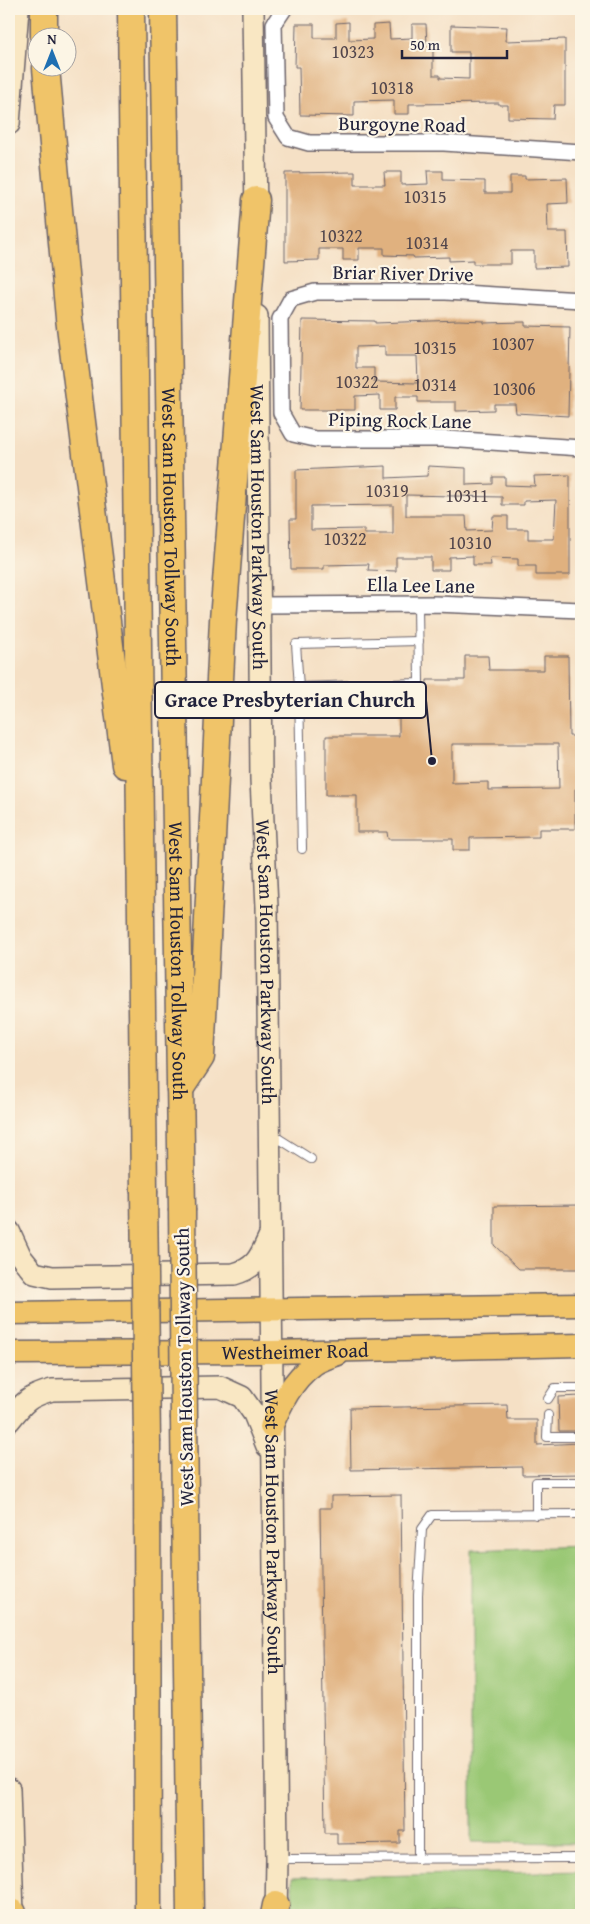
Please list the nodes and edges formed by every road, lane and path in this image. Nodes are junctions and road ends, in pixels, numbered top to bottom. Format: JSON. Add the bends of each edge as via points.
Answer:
{"nodes":[{"id":1,"x":18,"y":9,"type":"edge"},
{"id":2,"x":44,"y":9,"type":"edge"},
{"id":3,"x":131,"y":9,"type":"edge"},
{"id":4,"x":163,"y":9,"type":"edge"},
{"id":5,"x":253,"y":9,"type":"edge"},
{"id":6,"x":284,"y":9,"type":"edge"},
{"id":7,"x":44,"y":28,"type":"edge"},
{"id":8,"x":47,"y":78,"type":"edge"},
{"id":9,"x":10,"y":90,"type":"edge"},
{"id":10,"x":9,"y":124,"type":"edge"},
{"id":11,"x":581,"y":152,"type":"edge"},
{"id":12,"x":256,"y":200,"type":"junction"},
{"id":13,"x":581,"y":300,"type":"edge"},
{"id":14,"x":281,"y":363,"type":"joint"},
{"id":15,"x":581,"y":448,"type":"edge"},
{"id":16,"x":418,"y":604,"type":"junction"},
{"id":17,"x":260,"y":605,"type":"junction"},
{"id":18,"x":581,"y":610,"type":"edge"},
{"id":19,"x":419,"y":641,"type":"junction"},
{"id":20,"x":299,"y":687,"type":"junction"},
{"id":21,"x":302,"y":849,"type":"dead end"},
{"id":22,"x":141,"y":886,"type":"junction"},
{"id":23,"x":180,"y":1089,"type":"junction"},
{"id":24,"x":269,"y":1132,"type":"junction"},
{"id":25,"x":311,"y":1160,"type":"dead end"},
{"id":26,"x":9,"y":1231,"type":"edge"},
{"id":27,"x":270,"y":1234,"type":"junction"},
{"id":28,"x":581,"y":1305,"type":"edge"},
{"id":29,"x":271,"y":1309,"type":"junction"},
{"id":30,"x":9,"y":1313,"type":"edge"},
{"id":31,"x":581,"y":1345,"type":"edge"},
{"id":32,"x":348,"y":1350,"type":"junction"},
{"id":33,"x":272,"y":1352,"type":"junction"},
{"id":34,"x":9,"y":1353,"type":"edge"},
{"id":35,"x":581,"y":1388,"type":"edge"},
{"id":36,"x":548,"y":1399,"type":"dead end"},
{"id":37,"x":548,"y":1415,"type":"dead end"},
{"id":38,"x":9,"y":1421,"type":"edge"},
{"id":39,"x":272,"y":1427,"type":"junction"},
{"id":40,"x":581,"y":1437,"type":"edge"},
{"id":41,"x":272,"y":1458,"type":"junction"},
{"id":42,"x":581,"y":1482,"type":"edge"},
{"id":43,"x":581,"y":1514,"type":"edge"},
{"id":44,"x":536,"y":1515,"type":"junction"},
{"id":45,"x":9,"y":1789,"type":"edge"},
{"id":46,"x":9,"y":1802,"type":"edge"},
{"id":47,"x":581,"y":1858,"type":"edge"},
{"id":48,"x":277,"y":1859,"type":"junction"},
{"id":49,"x":418,"y":1859,"type":"junction"},
{"id":50,"x":275,"y":1912,"type":"edge"},
{"id":51,"x":13,"y":1914,"type":"edge"},
{"id":52,"x":148,"y":1915,"type":"edge"},
{"id":53,"x":190,"y":1915,"type":"edge"}],
"edges":[{"from":1,"to":9,"type":"main road"},
{"from":2,"to":7,"type":"highway"},
{"from":3,"to":22,"type":"highway","name":"West Sam Houston Tollway South"},
{"from":4,"to":23,"type":"highway","name":"West Sam Houston Tollway South"},
{"from":5,"to":12,"type":"main road","name":"West Sam Houston Parkway South"},
{"from":6,"to":11,"type":"street","name":"Burgoyne Road","via":[[274,24],[276,118],[288,137],[309,144],[444,143]]},
{"from":8,"to":22,"type":"highway","via":[[73,348]]},
{"from":9,"to":10,"type":"main road"},
{"from":12,"to":17,"type":"main road","name":"West Sam Houston Parkway South"},
{"from":12,"to":23,"type":"highway","via":[[223,620],[201,1057]]},
{"from":13,"to":14,"type":"street","name":"Briar River Drive","via":[[446,292],[315,292],[292,299],[280,319]]},
{"from":14,"to":15,"type":"street","name":"Piping Rock Lane","via":[[281,413],[293,434],[315,439],[447,439]]},
{"from":16,"to":17,"type":"street","name":"Ella Lee Lane"},
{"from":16,"to":18,"type":"street","name":"Ella Lee Lane"},
{"from":16,"to":19,"type":"lane"},
{"from":17,"to":24,"type":"main road","name":"West Sam Houston Parkway South"},
{"from":19,"to":20,"type":"lane","via":[[419,683]]},
{"from":19,"to":20,"type":"lane","via":[[296,644]]},
{"from":20,"to":21,"type":"lane"},
{"from":22,"to":52,"type":"highway","name":"West Sam Houston Tollway South","bridge":true},
{"from":23,"to":53,"type":"highway","name":"West Sam Houston Tollway South","bridge":true},
{"from":24,"to":25,"type":"lane"},
{"from":24,"to":27,"type":"main road","name":"West Sam Houston Parkway South"},
{"from":26,"to":27,"type":"main road","via":[[21,1257],[34,1272],[52,1277],[234,1274],[248,1270],[260,1257]]},
{"from":27,"to":29,"type":"main road","name":"West Sam Houston Parkway South"},
{"from":28,"to":29,"type":"main road"},
{"from":29,"to":30,"type":"main road"},
{"from":29,"to":33,"type":"main road","name":"West Sam Houston Parkway South"},
{"from":31,"to":32,"type":"main road","name":"Westheimer Road"},
{"from":32,"to":33,"type":"main road","name":"Westheimer Road"},
{"from":32,"to":39,"type":"main road","via":[[314,1364],[302,1374],[283,1399]]},
{"from":33,"to":34,"type":"main road","name":"Westheimer Road"},
{"from":33,"to":39,"type":"main road","name":"West Sam Houston Parkway South"},
{"from":35,"to":36,"type":"lane","via":[[555,1388]]},
{"from":37,"to":40,"type":"lane","via":[[548,1437]]},
{"from":38,"to":41,"type":"main road","via":[[34,1395],[52,1390],[220,1387],[242,1398],[254,1414]]},
{"from":39,"to":41,"type":"main road","name":"West Sam Houston Parkway South"},
{"from":41,"to":48,"type":"main road","name":"West Sam Houston Parkway South"},
{"from":42,"to":44,"type":"lane","via":[[536,1482]]},
{"from":43,"to":44,"type":"lane"},
{"from":44,"to":49,"type":"lane","via":[[432,1515],[422,1529],[418,1595]]},
{"from":45,"to":46,"type":"main road"},
{"from":46,"to":51,"type":"main road"},
{"from":47,"to":49,"type":"lane"},
{"from":48,"to":49,"type":"lane"},
{"from":48,"to":50,"type":"main road","name":"West Sam Houston Parkway South"}]}
